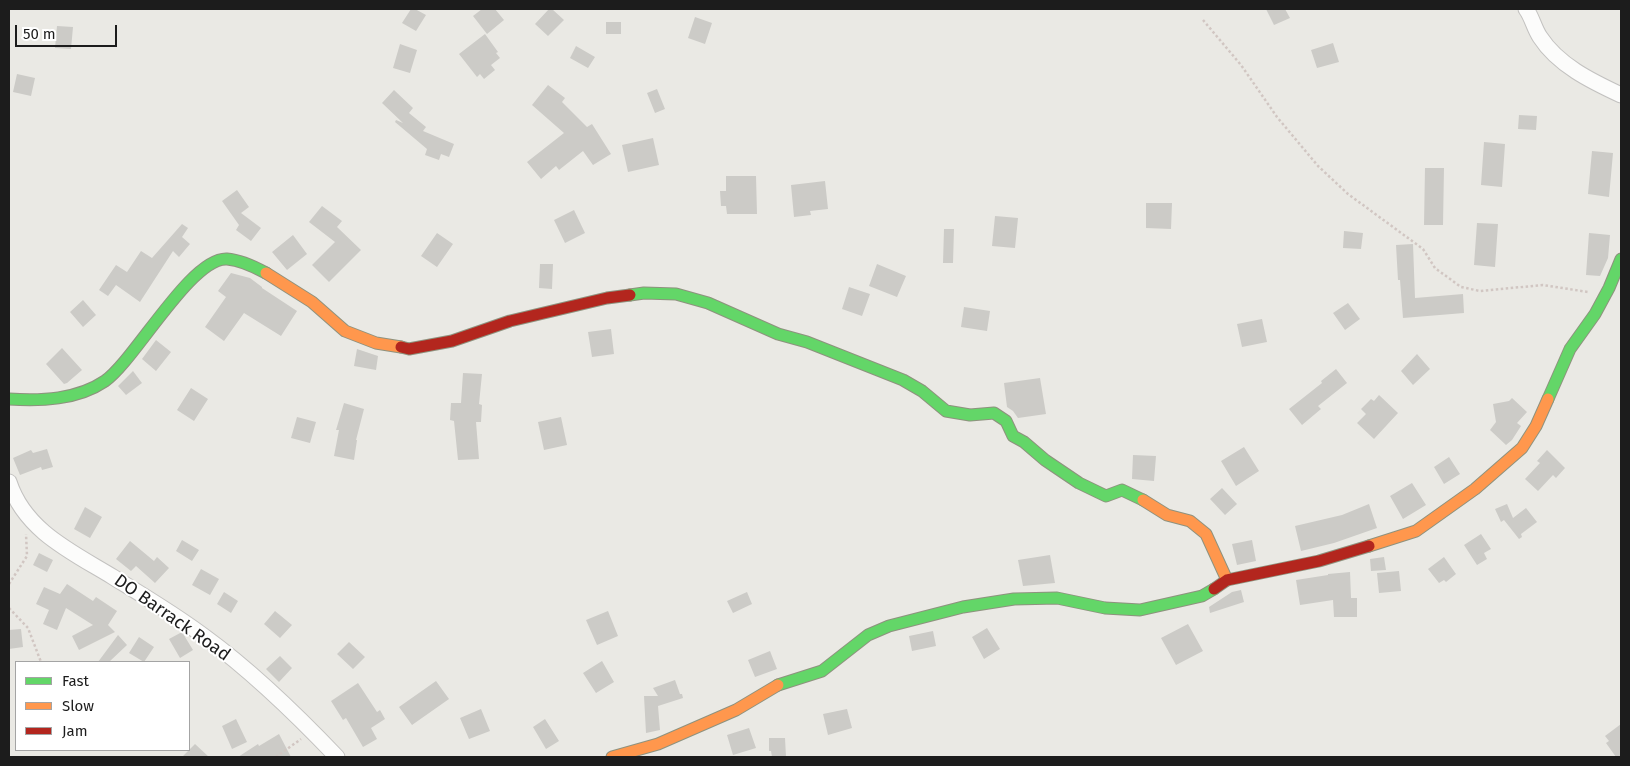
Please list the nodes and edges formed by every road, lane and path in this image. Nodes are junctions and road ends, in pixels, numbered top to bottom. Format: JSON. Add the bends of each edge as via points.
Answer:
{"nodes":[{"id":1,"x":1526,"y":9,"type":"edge"},
{"id":2,"x":1202,"y":20,"type":"dead end"},
{"id":3,"x":1621,"y":95,"type":"edge"},
{"id":4,"x":1621,"y":259,"type":"edge"},
{"id":5,"x":1615,"y":287,"type":"edge"},
{"id":6,"x":9,"y":399,"type":"edge"},
{"id":7,"x":9,"y":482,"type":"edge"},
{"id":8,"x":25,"y":525,"type":"dead end"},
{"id":9,"x":1227,"y":580,"type":"junction"},
{"id":10,"x":9,"y":584,"type":"edge"},
{"id":11,"x":9,"y":608,"type":"edge"},
{"id":12,"x":41,"y":661,"type":"edge"},
{"id":13,"x":308,"y":726,"type":"junction"},
{"id":14,"x":276,"y":757,"type":"edge"},
{"id":15,"x":337,"y":757,"type":"edge"},
{"id":16,"x":612,"y":757,"type":"edge"}],
"edges":[{"from":1,"to":3,"type":"street","via":[[1550,51],[1568,66]]},
{"from":2,"to":5,"type":"path","via":[[1241,65],[1277,117],[1318,166],[1348,194],[1422,249],[1435,268],[1461,287],[1480,290],[1543,285],[1586,292]]},
{"from":4,"to":5,"type":"street"},
{"from":5,"to":9,"type":"street","via":[[1570,349],[1536,426],[1522,448],[1475,489],[1416,531],[1318,561]]},
{"from":6,"to":9,"type":"street","via":[[38,401],[64,397],[105,381],[198,273],[213,262],[226,258],[256,267],[276,278],[312,302],[346,331],[376,343],[409,349],[452,341],[510,322],[607,298],[644,293],[676,294],[903,380],[922,391],[946,412],[994,413],[1006,421],[1013,436],[1025,440],[1035,452],[1092,490],[1106,496],[1122,490],[1167,515],[1190,521],[1206,534]]},
{"from":7,"to":13,"type":"street","name":"DO Barrack Road","via":[[13,495],[30,520],[61,546],[205,636]]},
{"from":8,"to":10,"type":"path","via":[[27,556]]},
{"from":9,"to":16,"type":"street","via":[[1202,596],[1140,610],[1105,608],[1057,598],[1014,599],[963,607],[889,626],[868,635],[822,671],[779,684],[736,710],[658,744]]},
{"from":11,"to":12,"type":"path","via":[[28,628]]},
{"from":13,"to":14,"type":"path","via":[[301,740]]},
{"from":13,"to":15,"type":"street","name":"DO Barrack Road"}]}
